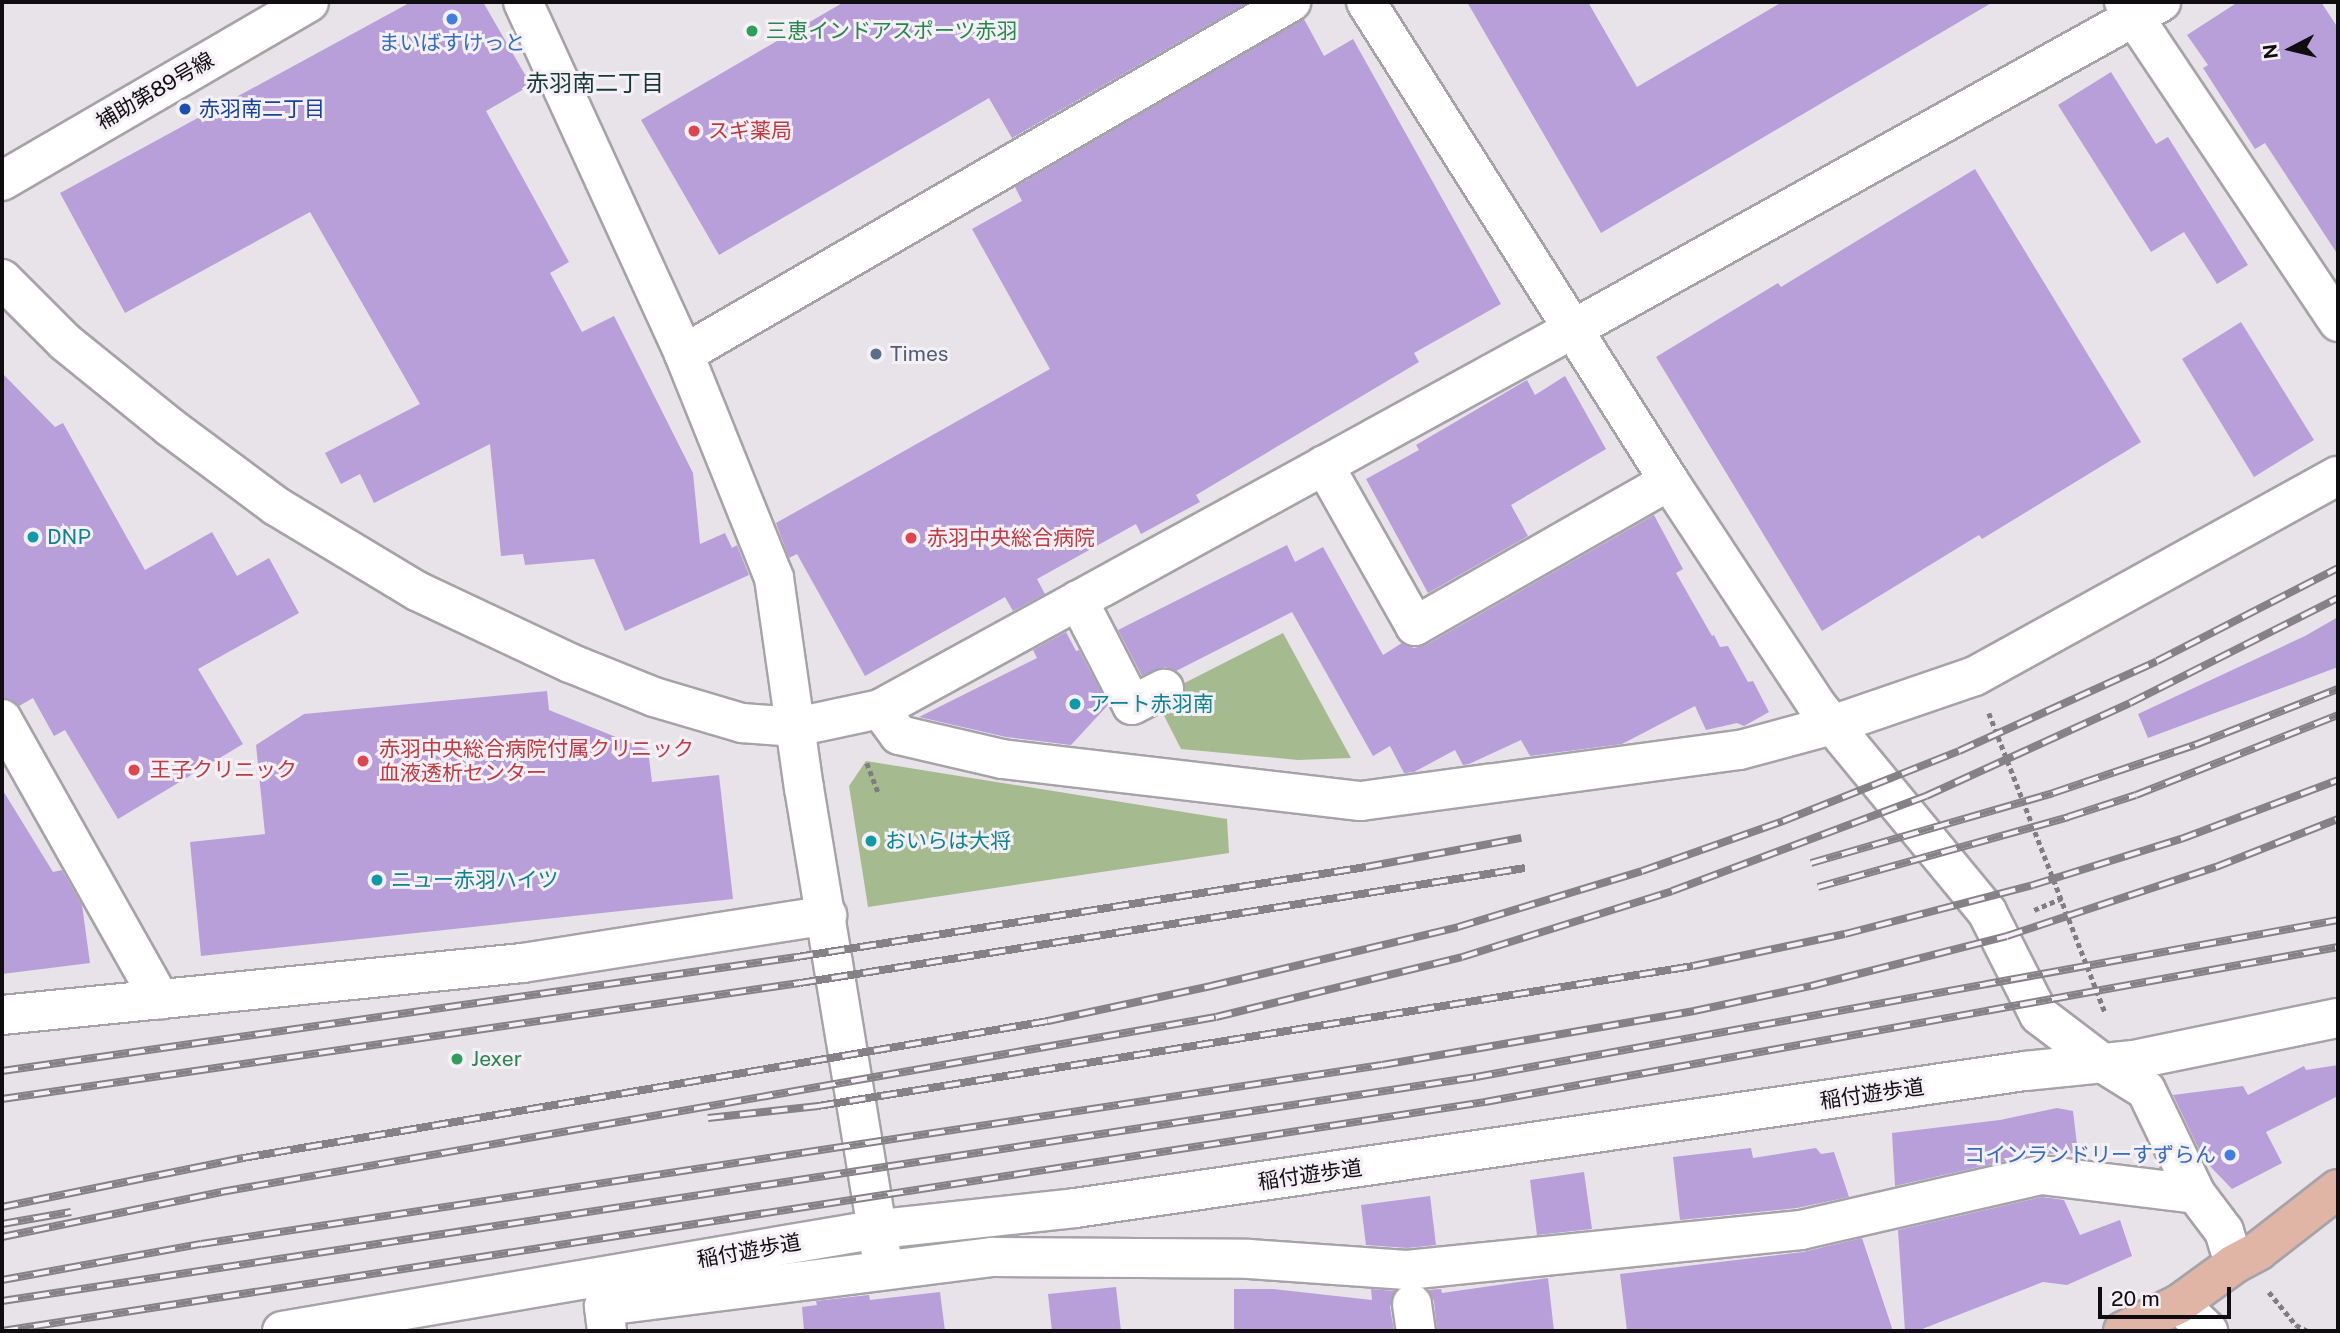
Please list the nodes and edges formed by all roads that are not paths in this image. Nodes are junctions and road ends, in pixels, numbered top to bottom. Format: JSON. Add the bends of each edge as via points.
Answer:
{"nodes":[{"id":1,"x":309,"y":2,"type":"edge"},
{"id":2,"x":523,"y":2,"type":"edge"},
{"id":3,"x":1291,"y":2,"type":"edge"},
{"id":4,"x":1366,"y":2,"type":"edge"},
{"id":5,"x":2140,"y":7,"type":"edge"},
{"id":6,"x":2,"y":181,"type":"edge"},
{"id":7,"x":2,"y":279,"type":"edge"},
{"id":8,"x":2338,"y":322,"type":"edge"},
{"id":9,"x":1573,"y":329,"type":"junction"},
{"id":10,"x":684,"y":354,"type":"junction"},
{"id":11,"x":1324,"y":465,"type":"junction"},
{"id":12,"x":2338,"y":476,"type":"edge"},
{"id":13,"x":1669,"y":481,"type":"junction"},
{"id":14,"x":1078,"y":600,"type":"junction"},
{"id":15,"x":1164,"y":689,"type":"dead end"},
{"id":16,"x":880,"y":709,"type":"junction"},
{"id":17,"x":2,"y":719,"type":"edge"},
{"id":18,"x":1832,"y":725,"type":"junction"},
{"id":19,"x":796,"y":727,"type":"junction"},
{"id":20,"x":827,"y":915,"type":"junction"},
{"id":21,"x":160,"y":999,"type":"junction"},
{"id":22,"x":2,"y":1015,"type":"edge"},
{"id":23,"x":2338,"y":1017,"type":"edge"},
{"id":24,"x":2101,"y":1062,"type":"junction"},
{"id":25,"x":2338,"y":1189,"type":"edge"},
{"id":26,"x":2196,"y":1194,"type":"junction"},
{"id":27,"x":879,"y":1229,"type":"junction"},
{"id":28,"x":2239,"y":1262,"type":"junction"},
{"id":29,"x":883,"y":1270,"type":"junction"},
{"id":30,"x":2179,"y":1304,"type":"junction"},
{"id":31,"x":282,"y":1331,"type":"edge"},
{"id":32,"x":607,"y":1331,"type":"edge"},
{"id":33,"x":2123,"y":1331,"type":"edge"},
{"id":34,"x":2208,"y":1331,"type":"edge"}],
"edges":[{"from":1,"to":6,"type":"street","name":"補助第89号線"},
{"from":2,"to":10,"type":"street"},
{"from":3,"to":10,"type":"street"},
{"from":4,"to":9,"type":"street"},
{"from":5,"to":8,"type":"street"},
{"from":5,"to":9,"type":"street"},
{"from":7,"to":19,"type":"street","via":[[65,342],[170,427],[276,506],[418,591],[654,697],[742,723]]},
{"from":9,"to":11,"type":"street"},
{"from":9,"to":13,"type":"street"},
{"from":10,"to":19,"type":"street","via":[[774,578]]},
{"from":11,"to":13,"type":"street","via":[[1415,626]]},
{"from":11,"to":14,"type":"street"},
{"from":12,"to":18,"type":"street","via":[[1975,676]]},
{"from":13,"to":18,"type":"street"},
{"from":14,"to":15,"type":"street","via":[[1132,705]]},
{"from":14,"to":16,"type":"street"},
{"from":16,"to":18,"type":"street","via":[[899,735],[1002,758],[1361,801],[1740,750]]},
{"from":16,"to":19,"type":"street"},
{"from":17,"to":21,"type":"street"},
{"from":18,"to":24,"type":"street","via":[[1987,912],[2039,1015]]},
{"from":19,"to":20,"type":"street"},
{"from":20,"to":21,"type":"street","via":[[522,963]]},
{"from":20,"to":27,"type":"street"},
{"from":21,"to":22,"type":"street"},
{"from":23,"to":24,"type":"street","name":"稲付遊歩道","via":[[2133,1060]]},
{"from":24,"to":26,"type":"street","via":[[2146,1090]]},
{"from":24,"to":27,"type":"street","name":"稲付遊歩道","via":[[1075,1209]]},
{"from":25,"to":28,"type":"main road"},
{"from":26,"to":28,"type":"street","via":[[2224,1231]]},
{"from":26,"to":29,"type":"street","via":[[2040,1175],[1801,1230],[1407,1269],[1249,1259],[992,1257]]},
{"from":27,"to":29,"type":"street"},
{"from":27,"to":31,"type":"street","name":"稲付遊歩道"},
{"from":28,"to":30,"type":"main road"},
{"from":29,"to":32,"type":"street","via":[[604,1306]]},
{"from":30,"to":33,"type":"main road"},
{"from":30,"to":34,"type":"street"}]}
